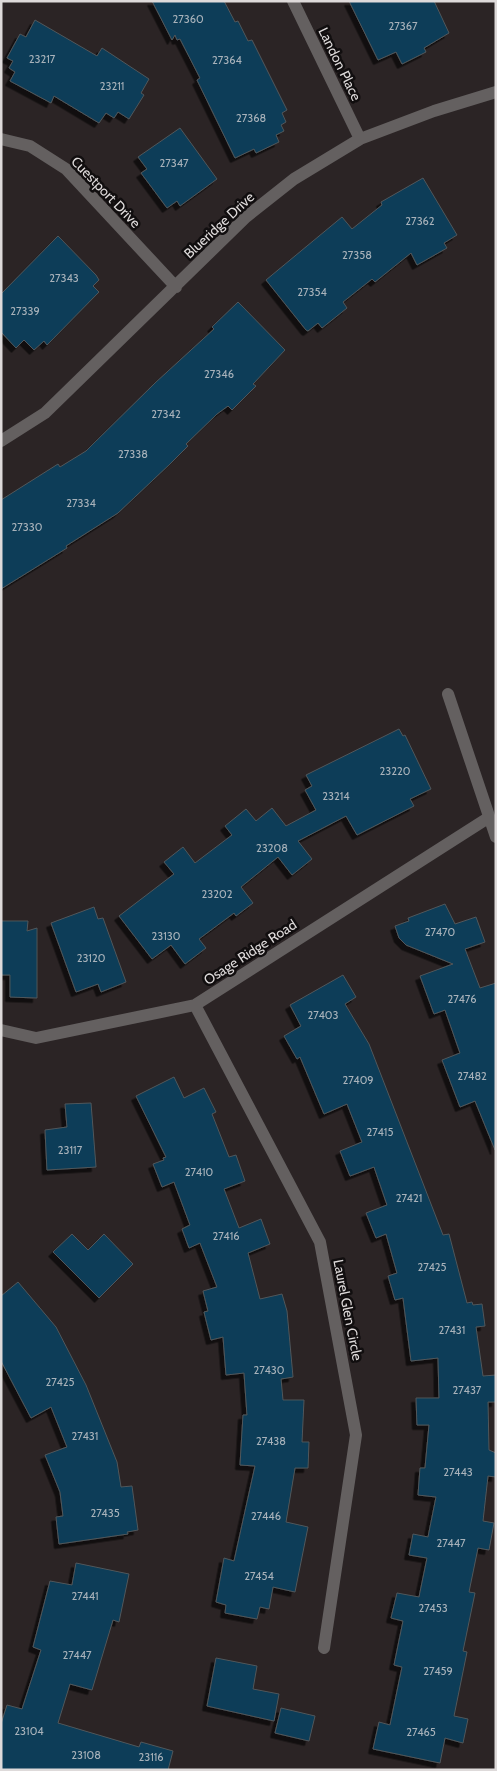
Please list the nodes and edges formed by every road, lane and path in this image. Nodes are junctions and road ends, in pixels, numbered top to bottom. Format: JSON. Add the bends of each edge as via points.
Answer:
{"nodes":[{"id":1,"x":293,"y":1,"type":"edge"},
{"id":2,"x":496,"y":92,"type":"edge"},
{"id":3,"x":1,"y":139,"type":"edge"},
{"id":4,"x":360,"y":139,"type":"junction"},
{"id":5,"x":176,"y":287,"type":"junction"},
{"id":6,"x":1,"y":441,"type":"edge"},
{"id":7,"x":448,"y":694,"type":"dead end"},
{"id":8,"x":488,"y":818,"type":"junction"},
{"id":9,"x":496,"y":837,"type":"edge"},
{"id":10,"x":195,"y":1005,"type":"junction"},
{"id":11,"x":1,"y":1030,"type":"edge"},
{"id":12,"x":324,"y":1648,"type":"dead end"}],
"edges":[{"from":1,"to":4,"type":"street","name":"Landon Place"},
{"from":2,"to":4,"type":"street","name":"Blueridge Drive"},
{"from":3,"to":5,"type":"street","name":"Cuestport Drive","via":[[30,146],[66,169]]},
{"from":4,"to":5,"type":"street","name":"Blueridge Drive","via":[[294,180],[246,218]]},
{"from":5,"to":6,"type":"street","name":"Blueridge Drive","via":[[45,413]]},
{"from":7,"to":8,"type":"street"},
{"from":8,"to":9,"type":"street"},
{"from":8,"to":10,"type":"street","name":"Osage Ridge Road"},
{"from":10,"to":11,"type":"street","name":"Osage Ridge Road","via":[[36,1038]]},
{"from":10,"to":12,"type":"street","name":"Laurel Glen Circle","via":[[320,1242],[356,1435]]}]}
